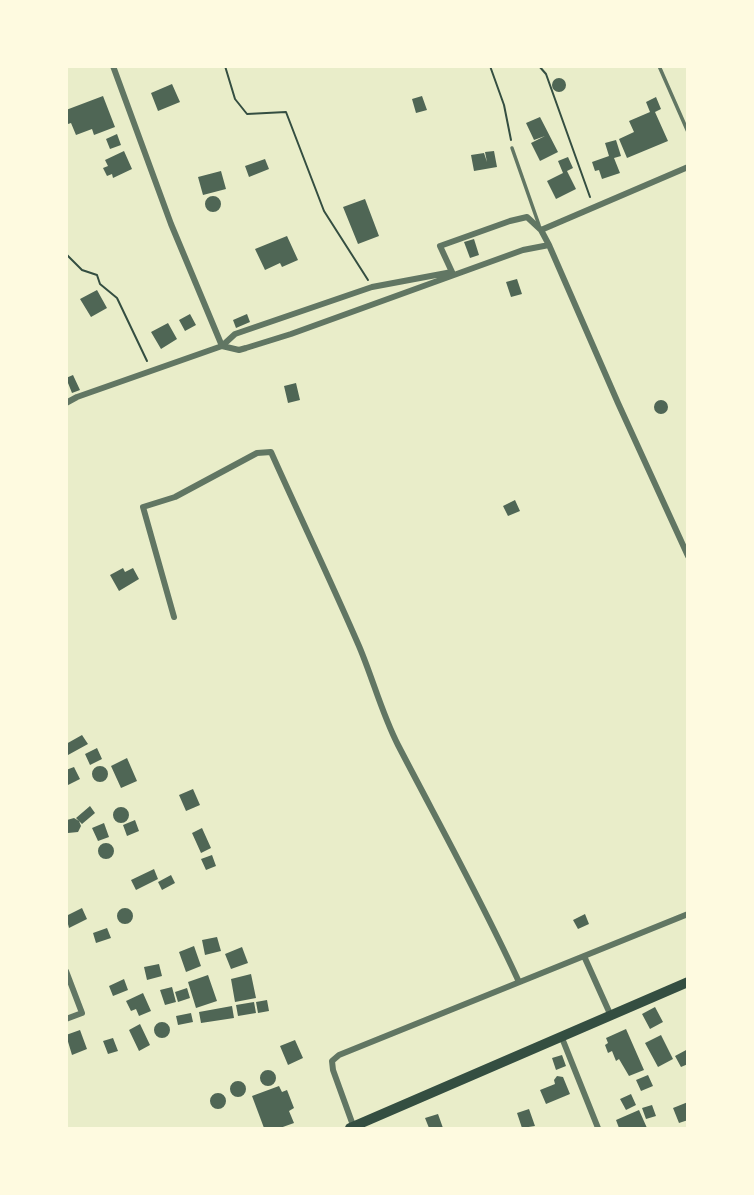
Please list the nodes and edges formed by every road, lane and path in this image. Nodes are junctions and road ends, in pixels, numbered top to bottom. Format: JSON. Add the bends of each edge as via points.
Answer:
{"nodes":[{"id":1,"x":113,"y":66,"type":"edge"},
{"id":2,"x":225,"y":66,"type":"edge"},
{"id":3,"x":490,"y":66,"type":"edge"},
{"id":4,"x":540,"y":66,"type":"edge"},
{"id":5,"x":659,"y":66,"type":"edge"},
{"id":6,"x":688,"y":132,"type":"edge"},
{"id":7,"x":512,"y":148,"type":"joint"},
{"id":8,"x":688,"y":167,"type":"edge"},
{"id":9,"x":594,"y":208,"type":"junction"},
{"id":10,"x":541,"y":230,"type":"junction"},
{"id":11,"x":549,"y":245,"type":"junction"},
{"id":12,"x":66,"y":254,"type":"edge"},
{"id":13,"x":372,"y":287,"type":"junction"},
{"id":14,"x":222,"y":345,"type":"junction"},
{"id":15,"x":152,"y":372,"type":"junction"},
{"id":16,"x":66,"y":404,"type":"edge"},
{"id":17,"x":688,"y":556,"type":"edge"},
{"id":18,"x":174,"y":617,"type":"dead end"},
{"id":19,"x":688,"y":914,"type":"edge"},
{"id":20,"x":584,"y":956,"type":"junction"},
{"id":21,"x":66,"y":971,"type":"edge"},
{"id":22,"x":519,"y":982,"type":"junction"},
{"id":23,"x":688,"y":982,"type":"edge"},
{"id":24,"x":611,"y":1016,"type":"junction"},
{"id":25,"x":66,"y":1019,"type":"edge"},
{"id":26,"x":562,"y":1038,"type":"junction"},
{"id":27,"x":353,"y":1128,"type":"edge"},
{"id":28,"x":598,"y":1129,"type":"edge"}],
"edges":[{"from":1,"to":14,"type":"street"},
{"from":2,"to":13,"type":"path","via":[[235,99],[247,114],[286,112],[324,211]]},
{"from":3,"to":7,"type":"path","via":[[504,104]]},
{"from":4,"to":9,"type":"path"},
{"from":5,"to":6,"type":"lane"},
{"from":7,"to":10,"type":"lane"},
{"from":8,"to":9,"type":"street"},
{"from":9,"to":10,"type":"street"},
{"from":10,"to":11,"type":"street"},
{"from":10,"to":13,"type":"street","via":[[527,217],[510,220],[440,246],[452,272]]},
{"from":11,"to":14,"type":"street","via":[[523,250],[246,348]]},
{"from":11,"to":17,"type":"street"},
{"from":12,"to":15,"type":"path","via":[[82,270],[97,275],[100,284],[117,298]]},
{"from":13,"to":14,"type":"street","via":[[234,334]]},
{"from":14,"to":15,"type":"street"},
{"from":15,"to":16,"type":"street"},
{"from":18,"to":22,"type":"street","via":[[143,507],[175,497],[257,453],[271,452],[398,744]]},
{"from":19,"to":20,"type":"street"},
{"from":20,"to":22,"type":"street"},
{"from":20,"to":24,"type":"street"},
{"from":21,"to":25,"type":"street","via":[[82,1013]]},
{"from":22,"to":27,"type":"street","via":[[335,1057],[333,1070]]},
{"from":23,"to":24,"type":"main road"},
{"from":24,"to":26,"type":"main road"},
{"from":26,"to":27,"type":"main road"},
{"from":26,"to":28,"type":"street"}]}
